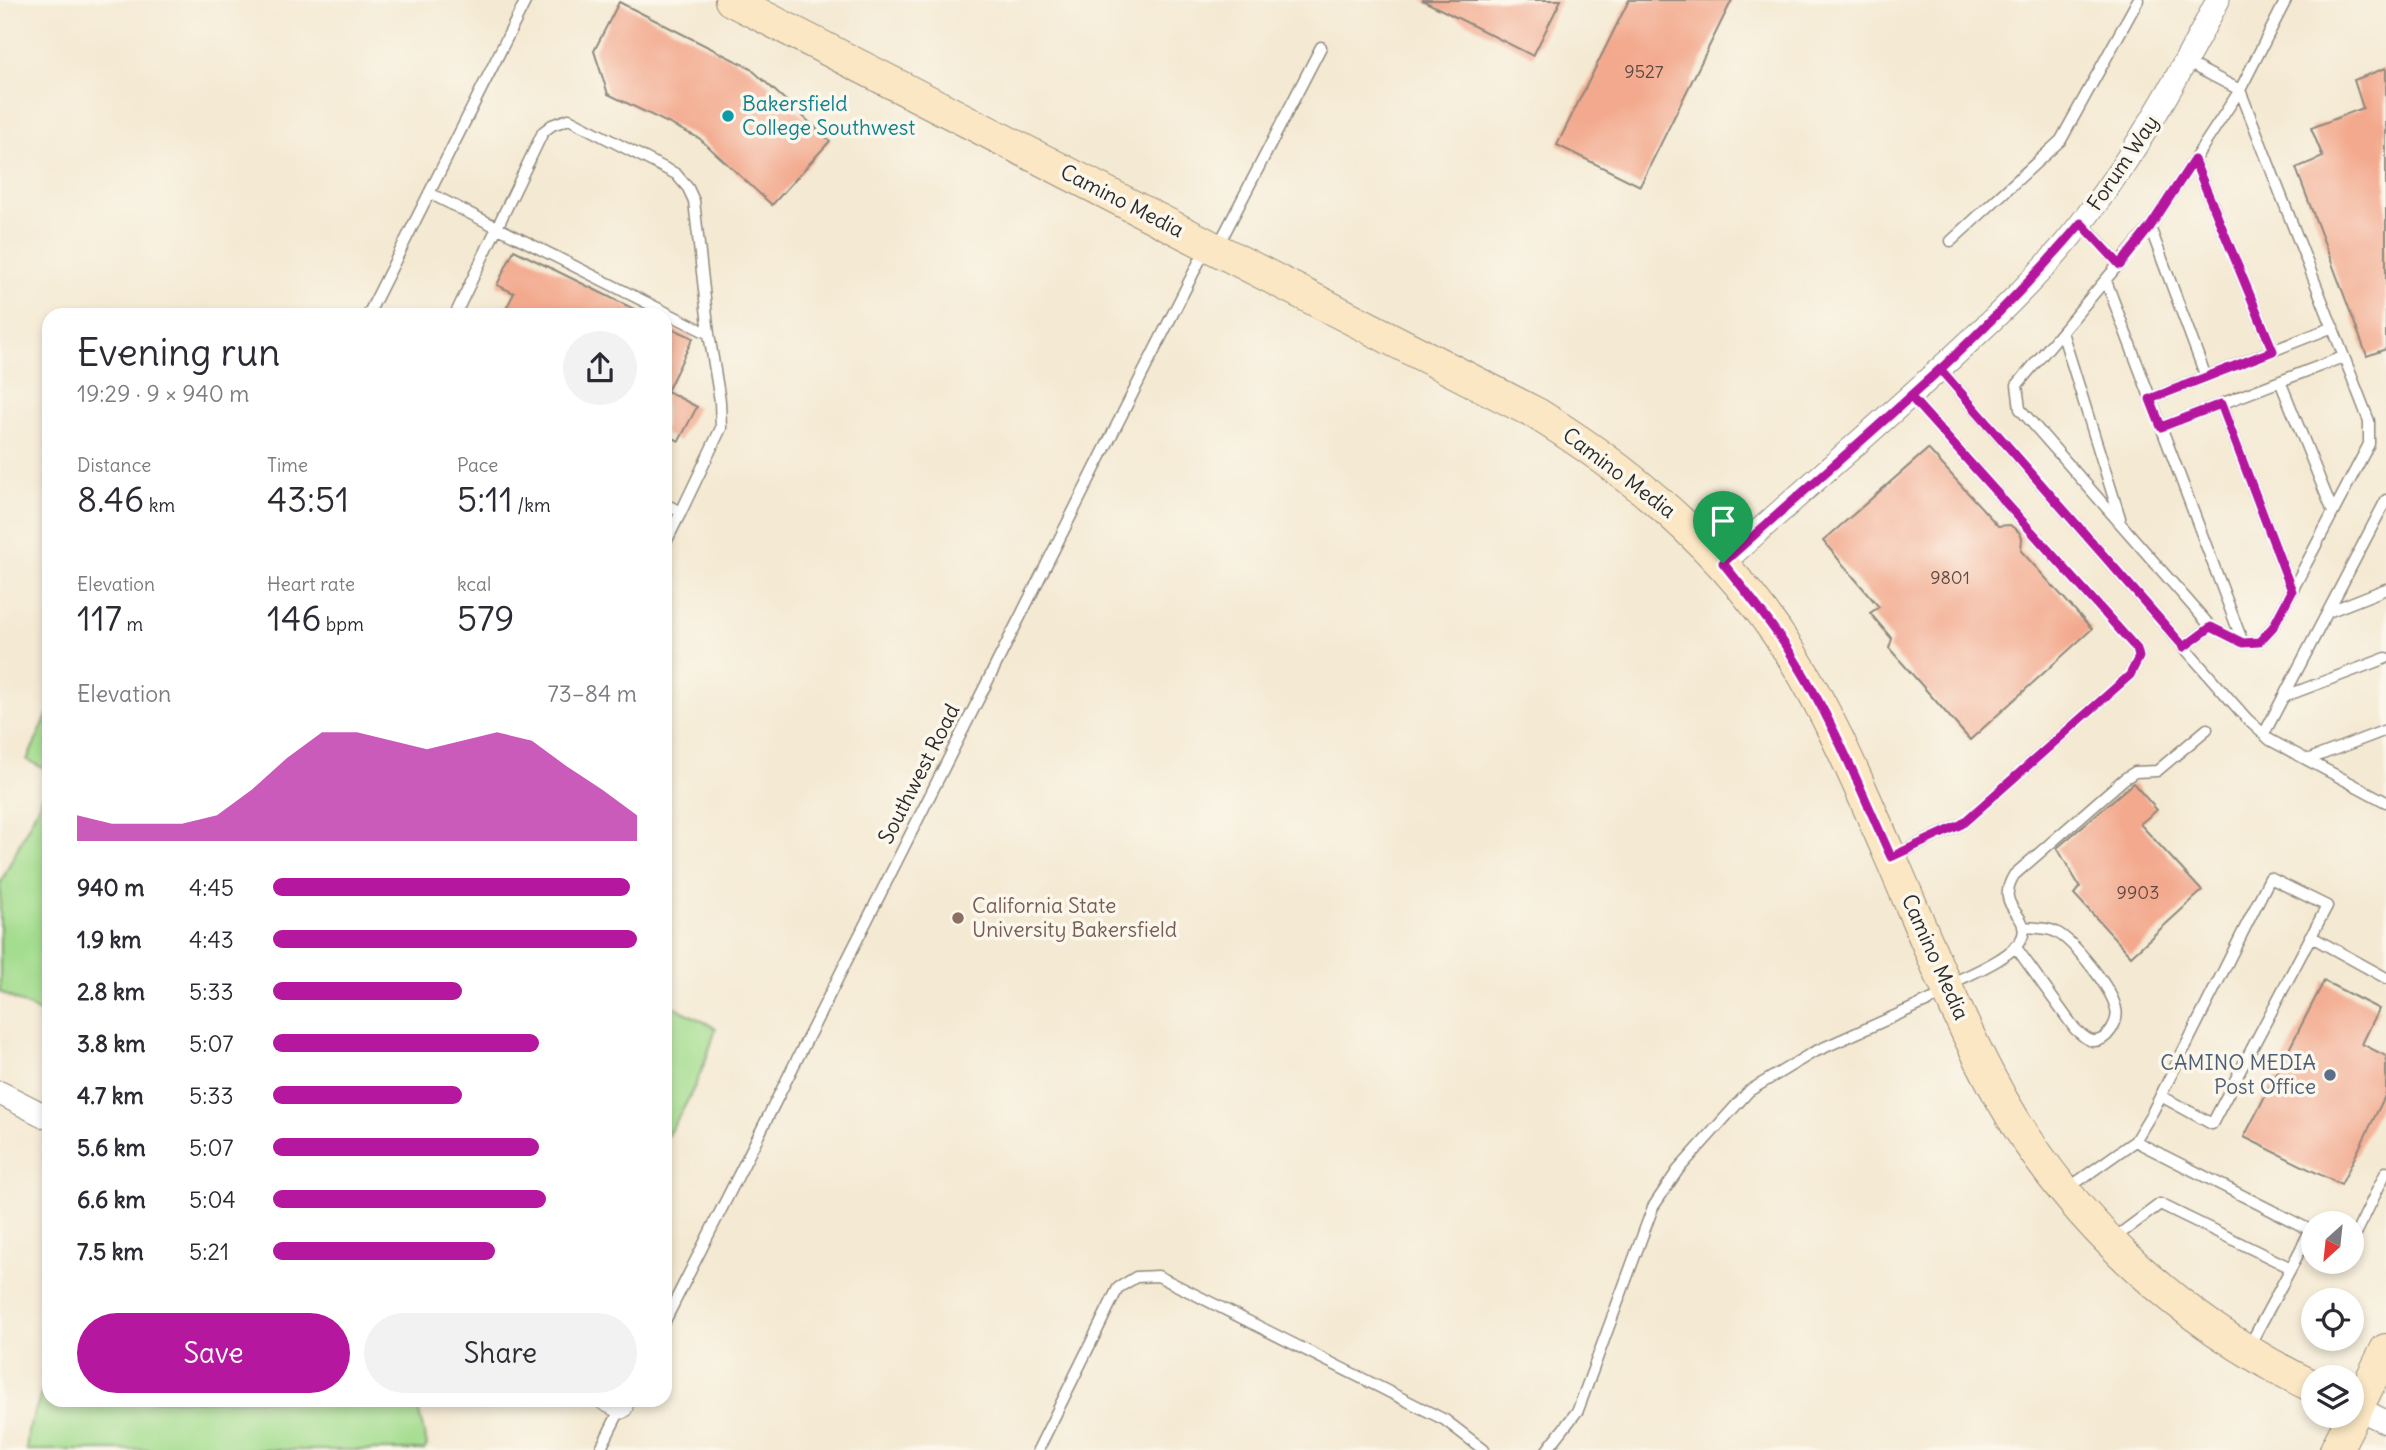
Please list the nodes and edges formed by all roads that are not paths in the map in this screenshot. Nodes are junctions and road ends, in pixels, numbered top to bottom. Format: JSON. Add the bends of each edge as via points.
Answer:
{"nodes":[{"id":1,"x":527,"y":0,"type":"edge"},
{"id":2,"x":731,"y":0,"type":"edge"},
{"id":3,"x":2138,"y":0,"type":"edge"},
{"id":4,"x":2218,"y":0,"type":"edge"},
{"id":5,"x":2286,"y":0,"type":"edge"},
{"id":6,"x":1321,"y":47,"type":"dead end"},
{"id":7,"x":2186,"y":62,"type":"junction"},
{"id":8,"x":2240,"y":90,"type":"junction"},
{"id":9,"x":2194,"y":160,"type":"junction"},
{"id":10,"x":429,"y":193,"type":"junction"},
{"id":11,"x":2081,"y":223,"type":"junction"},
{"id":12,"x":497,"y":227,"type":"junction"},
{"id":13,"x":2150,"y":227,"type":"junction"},
{"id":14,"x":1951,"y":241,"type":"dead end"},
{"id":15,"x":1212,"y":247,"type":"junction"},
{"id":16,"x":2120,"y":265,"type":"junction"},
{"id":17,"x":2106,"y":281,"type":"junction"},
{"id":18,"x":372,"y":308,"type":"edge"},
{"id":19,"x":458,"y":308,"type":"edge"},
{"id":20,"x":657,"y":308,"type":"edge"},
{"id":21,"x":672,"y":315,"type":"edge"},
{"id":22,"x":2333,"y":327,"type":"junction"},
{"id":23,"x":2062,"y":332,"type":"junction"},
{"id":24,"x":709,"y":334,"type":"junction"},
{"id":25,"x":2273,"y":351,"type":"junction"},
{"id":26,"x":2343,"y":357,"type":"junction"},
{"id":27,"x":1940,"y":369,"type":"junction"},
{"id":28,"x":2206,"y":377,"type":"junction"},
{"id":29,"x":2280,"y":381,"type":"junction"},
{"id":30,"x":1910,"y":396,"type":"junction"},
{"id":31,"x":2150,"y":399,"type":"junction"},
{"id":32,"x":2221,"y":404,"type":"junction"},
{"id":33,"x":2161,"y":427,"type":"junction"},
{"id":34,"x":2386,"y":500,"type":"edge"},
{"id":35,"x":672,"y":508,"type":"edge"},
{"id":36,"x":681,"y":512,"type":"junction"},
{"id":37,"x":2333,"y":512,"type":"junction"},
{"id":38,"x":2386,"y":523,"type":"edge"},
{"id":39,"x":2122,"y":524,"type":"junction"},
{"id":40,"x":2371,"y":528,"type":"junction"},
{"id":41,"x":672,"y":530,"type":"edge"},
{"id":42,"x":1723,"y":563,"type":"junction"},
{"id":43,"x":2386,"y":589,"type":"edge"},
{"id":44,"x":2292,"y":591,"type":"junction"},
{"id":45,"x":2328,"y":612,"type":"junction"},
{"id":46,"x":2211,"y":627,"type":"junction"},
{"id":47,"x":2243,"y":643,"type":"junction"},
{"id":48,"x":2184,"y":647,"type":"junction"},
{"id":49,"x":2386,"y":658,"type":"edge"},
{"id":50,"x":2283,"y":697,"type":"junction"},
{"id":51,"x":2207,"y":729,"type":"dead end"},
{"id":52,"x":2386,"y":730,"type":"edge"},
{"id":53,"x":2264,"y":734,"type":"junction"},
{"id":54,"x":2307,"y":760,"type":"junction"},
{"id":55,"x":2384,"y":800,"type":"edge"},
{"id":56,"x":1891,"y":857,"type":"junction"},
{"id":57,"x":2023,"y":927,"type":"junction"},
{"id":58,"x":2310,"y":936,"type":"junction"},
{"id":59,"x":2015,"y":946,"type":"junction"},
{"id":60,"x":2386,"y":978,"type":"edge"},
{"id":61,"x":1949,"y":989,"type":"junction"},
{"id":62,"x":0,"y":1093,"type":"edge"},
{"id":63,"x":2161,"y":1096,"type":"junction"},
{"id":64,"x":42,"y":1114,"type":"edge"},
{"id":65,"x":2134,"y":1141,"type":"junction"},
{"id":66,"x":2386,"y":1172,"type":"edge"},
{"id":67,"x":2065,"y":1191,"type":"junction"},
{"id":68,"x":2364,"y":1217,"type":"edge"},
{"id":69,"x":2301,"y":1225,"type":"edge"},
{"id":70,"x":2111,"y":1241,"type":"junction"},
{"id":71,"x":2301,"y":1250,"type":"edge"},
{"id":72,"x":2291,"y":1268,"type":"junction"},
{"id":73,"x":672,"y":1307,"type":"edge"},
{"id":74,"x":2246,"y":1350,"type":"junction"},
{"id":75,"x":2386,"y":1350,"type":"edge"},
{"id":76,"x":2301,"y":1380,"type":"edge"},
{"id":77,"x":2364,"y":1389,"type":"edge"},
{"id":78,"x":616,"y":1407,"type":"edge"},
{"id":79,"x":2364,"y":1412,"type":"edge"},
{"id":80,"x":2386,"y":1422,"type":"edge"},
{"id":81,"x":2345,"y":1428,"type":"edge"},
{"id":82,"x":600,"y":1450,"type":"edge"},
{"id":83,"x":1038,"y":1450,"type":"edge"},
{"id":84,"x":1484,"y":1450,"type":"edge"},
{"id":85,"x":1547,"y":1450,"type":"edge"},
{"id":86,"x":2336,"y":1450,"type":"edge"}],
"edges":[{"from":1,"to":10,"type":"lane"},
{"from":2,"to":15,"type":"street","name":"Camino Media"},
{"from":3,"to":14,"type":"lane","via":[[2061,140]]},
{"from":4,"to":7,"type":"street","name":"Forum Way"},
{"from":5,"to":8,"type":"lane"},
{"from":6,"to":15,"type":"lane","name":"Southwest Road"},
{"from":7,"to":8,"type":"lane"},
{"from":7,"to":11,"type":"street","name":"Forum Way","via":[[2128,160]]},
{"from":8,"to":9,"type":"lane"},
{"from":8,"to":22,"type":"lane"},
{"from":9,"to":13,"type":"lane"},
{"from":9,"to":25,"type":"lane"},
{"from":10,"to":12,"type":"lane"},
{"from":10,"to":18,"type":"lane"},
{"from":11,"to":16,"type":"lane"},
{"from":11,"to":27,"type":"street","name":"Forum Way","via":[[1989,325]]},
{"from":12,"to":19,"type":"lane"},
{"from":12,"to":20,"type":"lane"},
{"from":12,"to":24,"type":"lane","via":[[543,132],[560,121],[569,119],[665,167],[688,188],[694,201]]},
{"from":13,"to":16,"type":"lane"},
{"from":13,"to":28,"type":"lane"},
{"from":15,"to":42,"type":"street","name":"Camino Media","via":[[1537,414],[1631,477]]},
{"from":15,"to":73,"type":"lane","name":"Southwest Road"},
{"from":16,"to":17,"type":"lane"},
{"from":17,"to":23,"type":"lane"},
{"from":17,"to":31,"type":"lane"},
{"from":21,"to":24,"type":"lane"},
{"from":22,"to":25,"type":"lane"},
{"from":22,"to":26,"type":"lane"},
{"from":23,"to":39,"type":"lane"},
{"from":23,"to":39,"type":"lane","via":[[2017,385],[2020,409]]},
{"from":24,"to":36,"type":"lane","via":[[721,428]]},
{"from":25,"to":28,"type":"lane"},
{"from":26,"to":29,"type":"lane"},
{"from":26,"to":37,"type":"lane","via":[[2369,421],[2369,444]]},
{"from":27,"to":30,"type":"street","name":"Forum Way"},
{"from":27,"to":48,"type":"lane"},
{"from":28,"to":31,"type":"lane"},
{"from":29,"to":32,"type":"lane"},
{"from":29,"to":37,"type":"lane"},
{"from":30,"to":42,"type":"street","name":"Forum Way"},
{"from":30,"to":56,"type":"lane","via":[[2137,649],[2139,657],[2130,675],[1962,824]]},
{"from":31,"to":33,"type":"lane"},
{"from":32,"to":33,"type":"lane"},
{"from":32,"to":44,"type":"lane"},
{"from":33,"to":47,"type":"lane"},
{"from":34,"to":40,"type":"lane"},
{"from":35,"to":36,"type":"lane"},
{"from":36,"to":41,"type":"lane"},
{"from":37,"to":44,"type":"lane"},
{"from":38,"to":40,"type":"lane"},
{"from":39,"to":46,"type":"lane"},
{"from":40,"to":45,"type":"lane"},
{"from":42,"to":56,"type":"street","name":"Camino Media","via":[[1763,612],[1816,697]]},
{"from":43,"to":45,"type":"lane"},
{"from":44,"to":47,"type":"lane","via":[[2273,627],[2259,642]]},
{"from":45,"to":50,"type":"lane"},
{"from":46,"to":47,"type":"lane"},
{"from":46,"to":48,"type":"lane"},
{"from":48,"to":53,"type":"lane"},
{"from":49,"to":50,"type":"lane"},
{"from":50,"to":53,"type":"lane"},
{"from":51,"to":57,"type":"lane","via":[[2157,771],[2135,772],[2124,779],[2014,875],[2007,897]]},
{"from":52,"to":54,"type":"lane"},
{"from":53,"to":54,"type":"lane"},
{"from":54,"to":55,"type":"lane"},
{"from":56,"to":61,"type":"street","name":"Camino Media"},
{"from":57,"to":59,"type":"lane"},
{"from":57,"to":59,"type":"lane","via":[[2056,932],[2087,961],[2117,1011],[2103,1038],[2087,1039],[2075,1028]]},
{"from":58,"to":60,"type":"lane"},
{"from":58,"to":63,"type":"lane","via":[[2213,1124]]},
{"from":58,"to":63,"type":"lane","via":[[2327,906],[2270,878]]},
{"from":59,"to":61,"type":"lane"},
{"from":61,"to":67,"type":"street","name":"Camino Media","via":[[2003,1100]]},
{"from":61,"to":85,"type":"lane","via":[[1812,1053],[1749,1091],[1678,1170],[1653,1207],[1578,1410]]},
{"from":62,"to":64,"type":"street"},
{"from":63,"to":65,"type":"lane"},
{"from":65,"to":67,"type":"lane"},
{"from":65,"to":69,"type":"lane"},
{"from":66,"to":68,"type":"lane"},
{"from":67,"to":70,"type":"street","name":"Camino Media"},
{"from":70,"to":72,"type":"lane","via":[[2160,1204]]},
{"from":70,"to":74,"type":"street","name":"Camino Media","via":[[2194,1315]]},
{"from":71,"to":72,"type":"lane"},
{"from":72,"to":74,"type":"lane"},
{"from":74,"to":76,"type":"street","name":"Camino Media"},
{"from":75,"to":77,"type":"street"},
{"from":78,"to":82,"type":"lane"},
{"from":79,"to":80,"type":"street"},
{"from":81,"to":86,"type":"street"},
{"from":83,"to":84,"type":"lane","via":[[1118,1288],[1136,1277],[1158,1276],[1445,1420]]}]}
